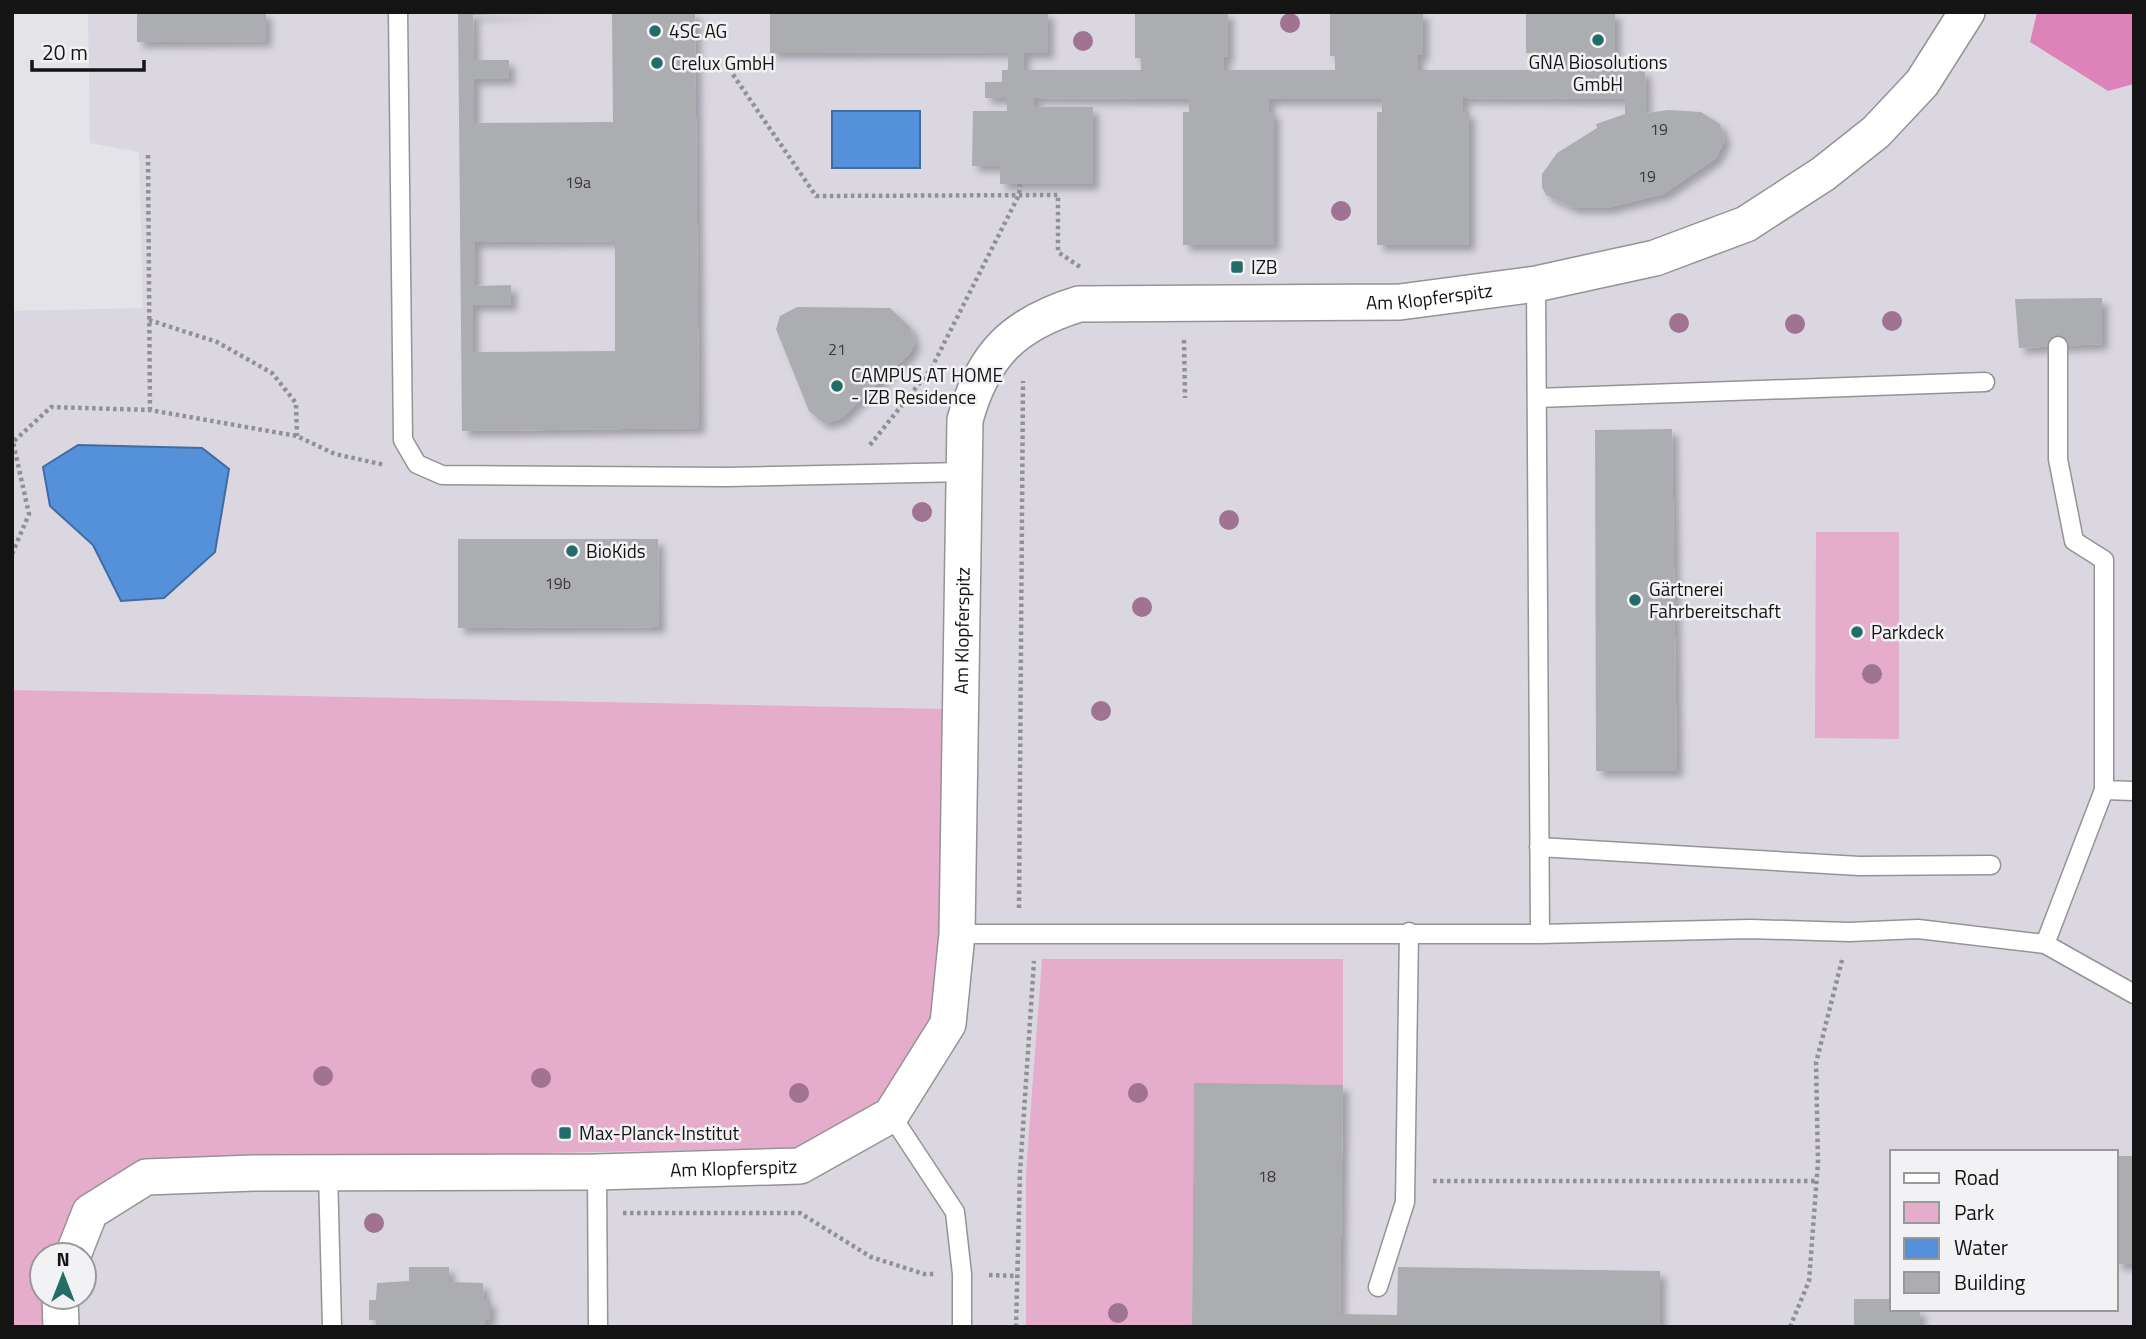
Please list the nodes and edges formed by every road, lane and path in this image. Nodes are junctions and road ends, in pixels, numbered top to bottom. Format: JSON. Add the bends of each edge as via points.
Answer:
{"nodes":[{"id":1,"x":398,"y":12,"type":"edge"},
{"id":2,"x":1968,"y":12,"type":"edge"},
{"id":3,"x":725,"y":63,"type":"dead end"},
{"id":4,"x":149,"y":155,"type":"dead end"},
{"id":5,"x":1020,"y":184,"type":"dead end"},
{"id":6,"x":1019,"y":195,"type":"junction"},
{"id":7,"x":1086,"y":272,"type":"dead end"},
{"id":8,"x":1536,"y":284,"type":"junction"},
{"id":9,"x":149,"y":320,"type":"junction"},
{"id":10,"x":1179,"y":331,"type":"dead end"},
{"id":11,"x":2057,"y":346,"type":"dead end"},
{"id":12,"x":1023,"y":379,"type":"dead end"},
{"id":13,"x":1985,"y":382,"type":"dead end"},
{"id":14,"x":1185,"y":398,"type":"dead end"},
{"id":15,"x":1537,"y":398,"type":"junction"},
{"id":16,"x":150,"y":410,"type":"junction"},
{"id":17,"x":297,"y":436,"type":"junction"},
{"id":18,"x":417,"y":464,"type":"junction"},
{"id":19,"x":965,"y":472,"type":"junction"},
{"id":20,"x":843,"y":475,"type":"junction"},
{"id":21,"x":12,"y":554,"type":"edge"},
{"id":22,"x":2105,"y":790,"type":"junction"},
{"id":23,"x":2134,"y":790,"type":"edge"},
{"id":24,"x":1539,"y":847,"type":"junction"},
{"id":25,"x":1991,"y":865,"type":"dead end"},
{"id":26,"x":1409,"y":932,"type":"junction"},
{"id":27,"x":1849,"y":932,"type":"junction"},
{"id":28,"x":1018,"y":933,"type":"junction"},
{"id":29,"x":957,"y":934,"type":"junction"},
{"id":30,"x":1540,"y":934,"type":"junction"},
{"id":31,"x":2045,"y":944,"type":"junction"},
{"id":32,"x":2134,"y":994,"type":"edge"},
{"id":33,"x":891,"y":1115,"type":"junction"},
{"id":34,"x":328,"y":1172,"type":"junction"},
{"id":35,"x":597,"y":1172,"type":"junction"},
{"id":36,"x":1405,"y":1181,"type":"junction"},
{"id":37,"x":1817,"y":1181,"type":"junction"},
{"id":38,"x":598,"y":1213,"type":"junction"},
{"id":39,"x":79,"y":1241,"type":"edge"},
{"id":40,"x":962,"y":1274,"type":"junction"},
{"id":41,"x":1016,"y":1276,"type":"junction"},
{"id":42,"x":1378,"y":1287,"type":"dead end"},
{"id":43,"x":332,"y":1327,"type":"edge"},
{"id":44,"x":598,"y":1327,"type":"edge"},
{"id":45,"x":962,"y":1327,"type":"edge"},
{"id":46,"x":1016,"y":1327,"type":"edge"},
{"id":47,"x":1790,"y":1327,"type":"edge"}],
"edges":[{"from":1,"to":18,"type":"lane","via":[[403,440]]},
{"from":2,"to":8,"type":"street","name":"Am Klopferspitz","via":[[1922,83],[1875,132],[1823,174],[1746,224],[1654,258]]},
{"from":3,"to":6,"type":"path","via":[[816,195]]},
{"from":4,"to":9,"type":"path"},
{"from":5,"to":6,"type":"path"},
{"from":6,"to":7,"type":"path","via":[[1058,195],[1058,252]]},
{"from":6,"to":20,"type":"path","via":[[931,369]]},
{"from":8,"to":15,"type":"lane"},
{"from":8,"to":19,"type":"street","name":"Am Klopferspitz","via":[[1400,302],[1079,304],[1046,314],[1017,331],[993,355],[974,388],[965,420]]},
{"from":9,"to":16,"type":"path"},
{"from":9,"to":17,"type":"path","via":[[218,342],[272,373],[296,403]]},
{"from":10,"to":14,"type":"path","via":[[1185,342]]},
{"from":11,"to":22,"type":"lane","via":[[2057,459],[2074,541],[2104,560]]},
{"from":12,"to":28,"type":"path"},
{"from":13,"to":15,"type":"lane"},
{"from":15,"to":24,"type":"lane"},
{"from":16,"to":17,"type":"path"},
{"from":16,"to":21,"type":"path","via":[[51,407],[13,442],[29,514]]},
{"from":17,"to":18,"type":"path","via":[[335,454],[387,466]]},
{"from":18,"to":20,"type":"lane","via":[[442,475]]},
{"from":19,"to":20,"type":"lane"},
{"from":19,"to":29,"type":"street","name":"Am Klopferspitz"},
{"from":22,"to":23,"type":"lane"},
{"from":22,"to":31,"type":"lane"},
{"from":24,"to":25,"type":"lane","via":[[1859,866]]},
{"from":24,"to":30,"type":"lane"},
{"from":26,"to":28,"type":"lane"},
{"from":26,"to":30,"type":"lane"},
{"from":26,"to":36,"type":"lane"},
{"from":27,"to":30,"type":"lane","via":[[1750,929]]},
{"from":27,"to":31,"type":"lane","via":[[1918,929]]},
{"from":27,"to":37,"type":"path","via":[[1816,1063]]},
{"from":28,"to":29,"type":"lane"},
{"from":28,"to":41,"type":"path","via":[[1034,958]]},
{"from":29,"to":33,"type":"street","name":"Am Klopferspitz","via":[[948,1024]]},
{"from":31,"to":32,"type":"lane"},
{"from":33,"to":35,"type":"street","name":"Am Klopferspitz","via":[[800,1166]]},
{"from":33,"to":40,"type":"lane","via":[[955,1212]]},
{"from":34,"to":35,"type":"street","name":"Am Klopferspitz"},
{"from":34,"to":39,"type":"street","name":"Am Klopferspitz","via":[[146,1177],[90,1212]]},
{"from":34,"to":43,"type":"lane"},
{"from":35,"to":38,"type":"lane"},
{"from":36,"to":37,"type":"path"},
{"from":36,"to":42,"type":"lane","via":[[1405,1202]]},
{"from":37,"to":47,"type":"path","via":[[1810,1281]]},
{"from":38,"to":40,"type":"path","via":[[800,1213],[871,1257],[924,1274]]},
{"from":38,"to":44,"type":"lane"},
{"from":40,"to":41,"type":"path"},
{"from":40,"to":45,"type":"lane"},
{"from":41,"to":46,"type":"path"}]}
